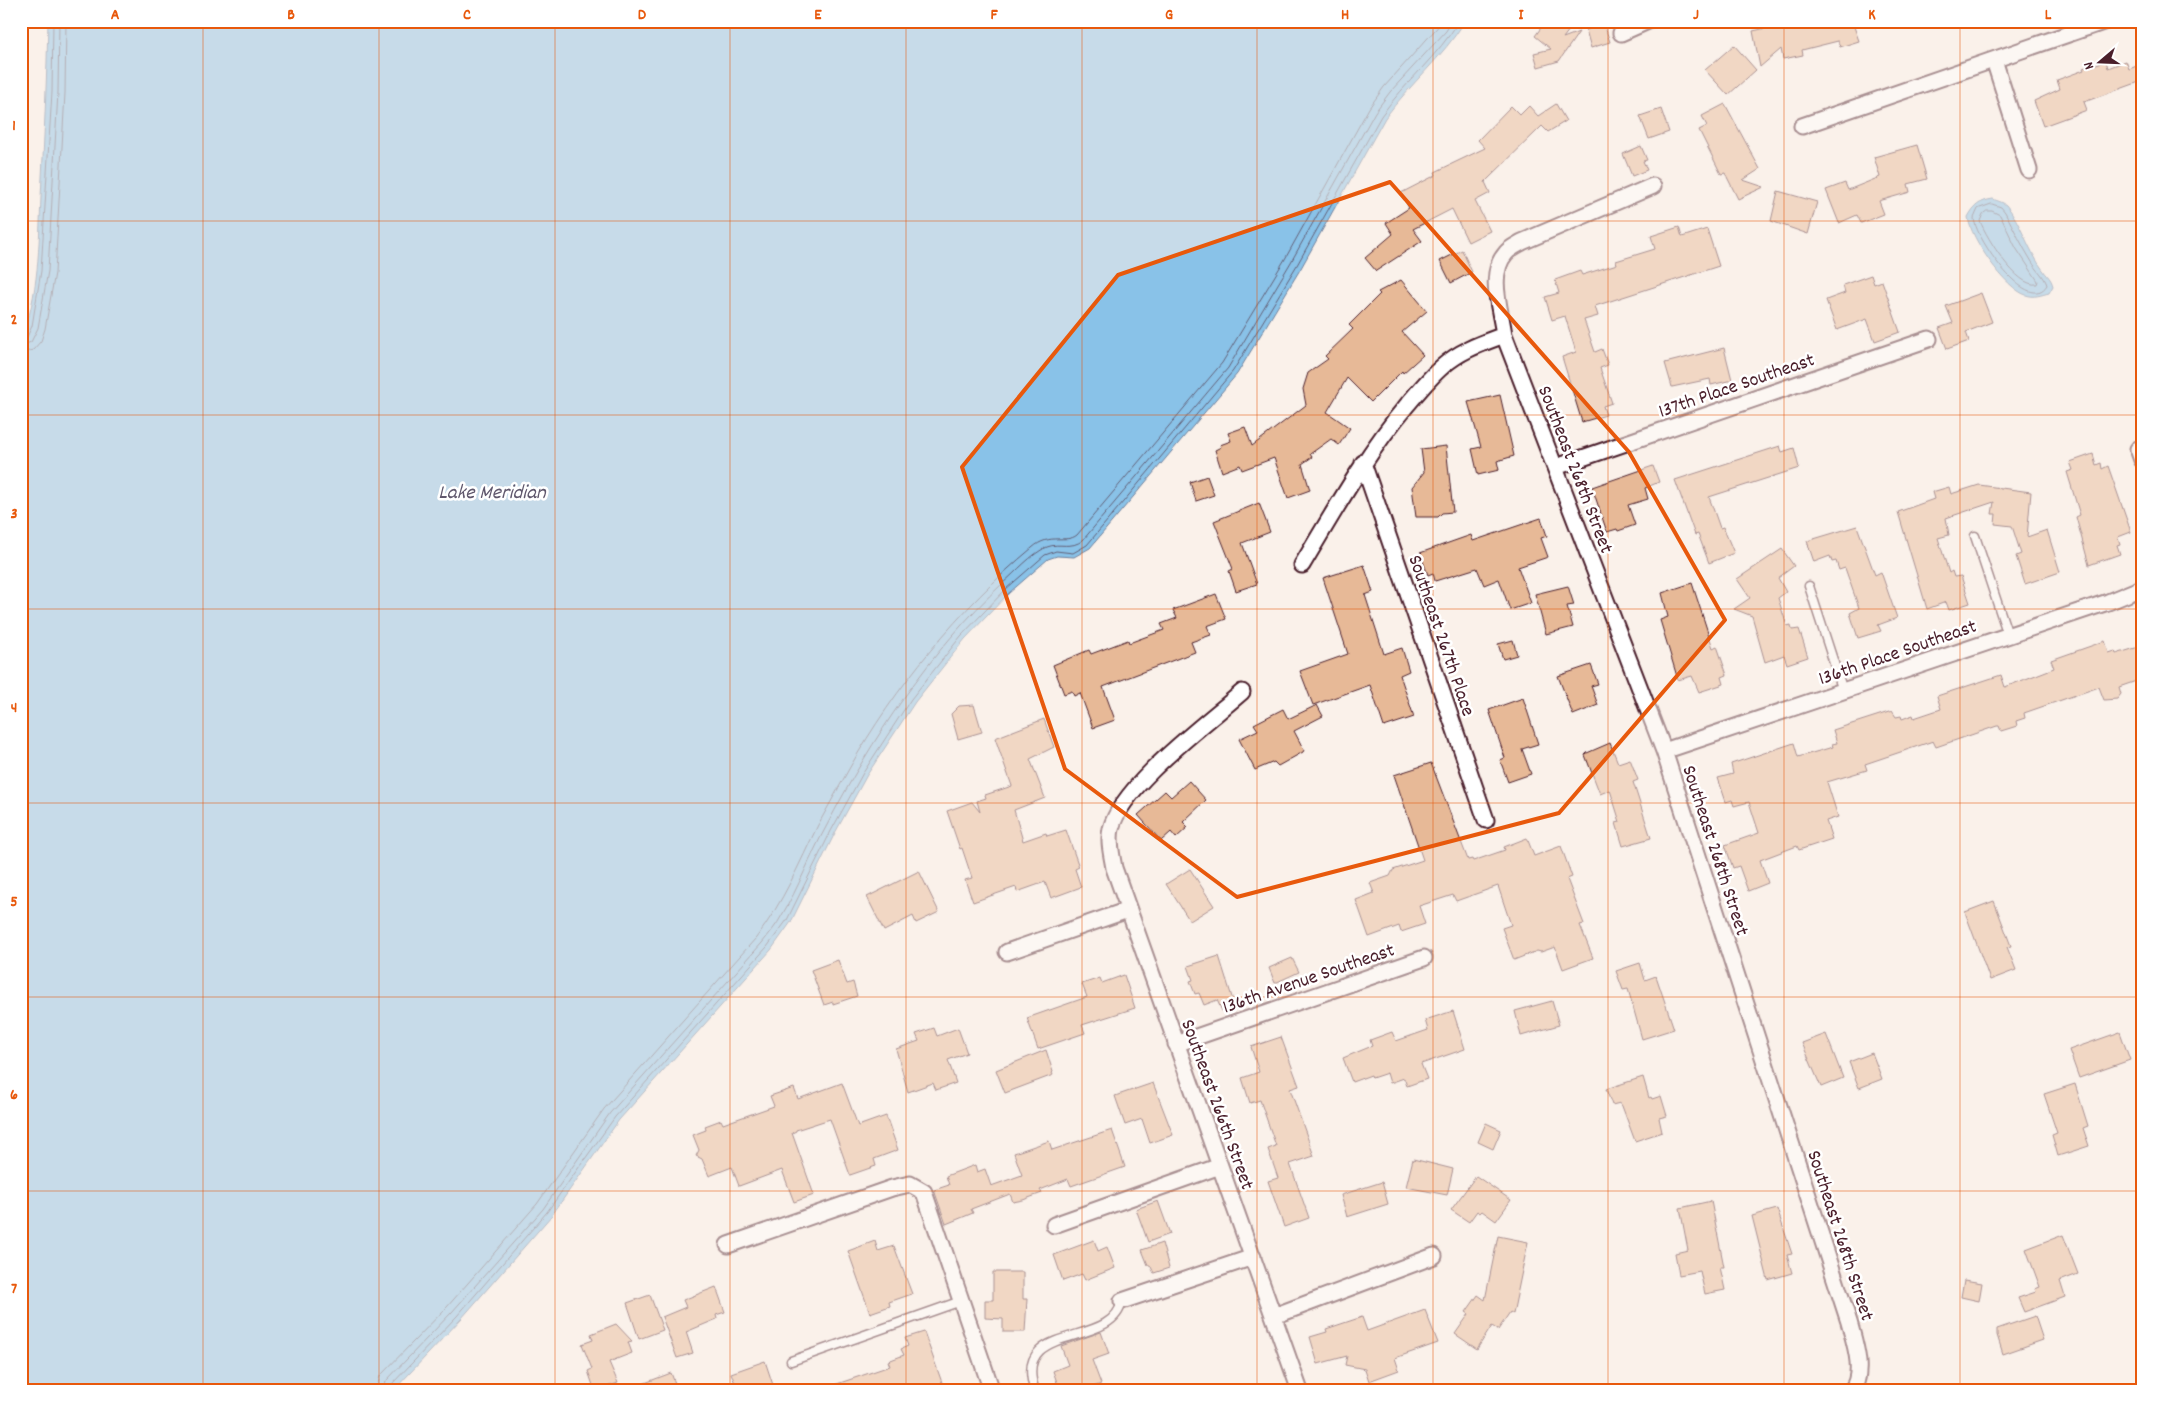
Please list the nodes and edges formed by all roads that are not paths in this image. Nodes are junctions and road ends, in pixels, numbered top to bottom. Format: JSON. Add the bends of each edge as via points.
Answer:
{"nodes":[{"id":1,"x":1648,"y":21,"type":"edge"},
{"id":2,"x":2106,"y":21,"type":"edge"},
{"id":3,"x":1621,"y":34,"type":"dead end"},
{"id":4,"x":1994,"y":60,"type":"junction"},
{"id":5,"x":1802,"y":126,"type":"dead end"},
{"id":6,"x":2029,"y":170,"type":"dead end"},
{"id":7,"x":1653,"y":186,"type":"dead end"},
{"id":8,"x":1504,"y":335,"type":"junction"},
{"id":9,"x":1929,"y":339,"type":"dead end"},
{"id":10,"x":1363,"y":463,"type":"junction"},
{"id":11,"x":1556,"y":467,"type":"junction"},
{"id":12,"x":1975,"y":536,"type":"dead end"},
{"id":13,"x":1302,"y":565,"type":"dead end"},
{"id":14,"x":1809,"y":586,"type":"dead end"},
{"id":15,"x":2142,"y":588,"type":"edge"},
{"id":16,"x":2008,"y":635,"type":"junction"},
{"id":17,"x":1843,"y":691,"type":"junction"},
{"id":18,"x":1242,"y":692,"type":"dead end"},
{"id":19,"x":1664,"y":751,"type":"junction"},
{"id":20,"x":1486,"y":820,"type":"dead end"},
{"id":21,"x":1128,"y":910,"type":"junction"},
{"id":22,"x":1007,"y":952,"type":"dead end"},
{"id":23,"x":1424,"y":958,"type":"dead end"},
{"id":24,"x":1176,"y":1044,"type":"junction"},
{"id":25,"x":1220,"y":1166,"type":"junction"},
{"id":26,"x":1054,"y":1225,"type":"dead end"},
{"id":27,"x":728,"y":1245,"type":"dead end"},
{"id":28,"x":1434,"y":1256,"type":"dead end"},
{"id":29,"x":1253,"y":1257,"type":"junction"},
{"id":30,"x":961,"y":1301,"type":"junction"},
{"id":31,"x":1122,"y":1301,"type":"joint"},
{"id":32,"x":1274,"y":1316,"type":"junction"},
{"id":33,"x":791,"y":1360,"type":"dead end"},
{"id":34,"x":1853,"y":1389,"type":"edge"},
{"id":35,"x":992,"y":1391,"type":"edge"},
{"id":36,"x":1035,"y":1391,"type":"edge"},
{"id":37,"x":1300,"y":1391,"type":"edge"}],
"edges":[{"from":1,"to":3,"type":"street"},
{"from":2,"to":4,"type":"street"},
{"from":4,"to":5,"type":"street"},
{"from":4,"to":6,"type":"street"},
{"from":7,"to":8,"type":"street","name":"Southeast 268th Street","via":[[1522,242],[1507,252],[1498,266],[1496,284]]},
{"from":8,"to":10,"type":"street","via":[[1471,347],[1444,365],[1384,433]]},
{"from":8,"to":11,"type":"street","name":"Southeast 268th Street"},
{"from":9,"to":11,"type":"street","name":"137th Place Southeast"},
{"from":10,"to":13,"type":"street"},
{"from":10,"to":20,"type":"street","name":"Southeast 267th Place"},
{"from":11,"to":19,"type":"street","name":"Southeast 268th Street"},
{"from":12,"to":16,"type":"lane"},
{"from":14,"to":17,"type":"lane"},
{"from":15,"to":16,"type":"street","name":"136th Place Southeast"},
{"from":16,"to":17,"type":"street","name":"136th Place Southeast"},
{"from":17,"to":19,"type":"street","name":"136th Place Southeast"},
{"from":18,"to":21,"type":"street","name":"Southeast 266th Street","via":[[1145,778],[1121,808],[1111,829],[1110,847]]},
{"from":19,"to":34,"type":"street","name":"Southeast 268th Street","via":[[1849,1322],[1858,1363]]},
{"from":21,"to":22,"type":"street"},
{"from":21,"to":24,"type":"street","name":"Southeast 266th Street"},
{"from":23,"to":24,"type":"street","name":"136th Avenue Southeast"},
{"from":24,"to":25,"type":"street","name":"Southeast 266th Street"},
{"from":25,"to":26,"type":"street"},
{"from":25,"to":29,"type":"street","name":"Southeast 266th Street"},
{"from":27,"to":30,"type":"street","via":[[910,1184],[924,1192]]},
{"from":28,"to":32,"type":"street"},
{"from":29,"to":31,"type":"street"},
{"from":29,"to":32,"type":"street","name":"Southeast 266th Street"},
{"from":30,"to":33,"type":"lane"},
{"from":30,"to":35,"type":"street"},
{"from":31,"to":36,"type":"lane","via":[[1115,1317],[1103,1325],[1060,1339],[1038,1351],[1032,1361],[1030,1377]]},
{"from":32,"to":37,"type":"street","name":"Southeast 266th Street"}]}
